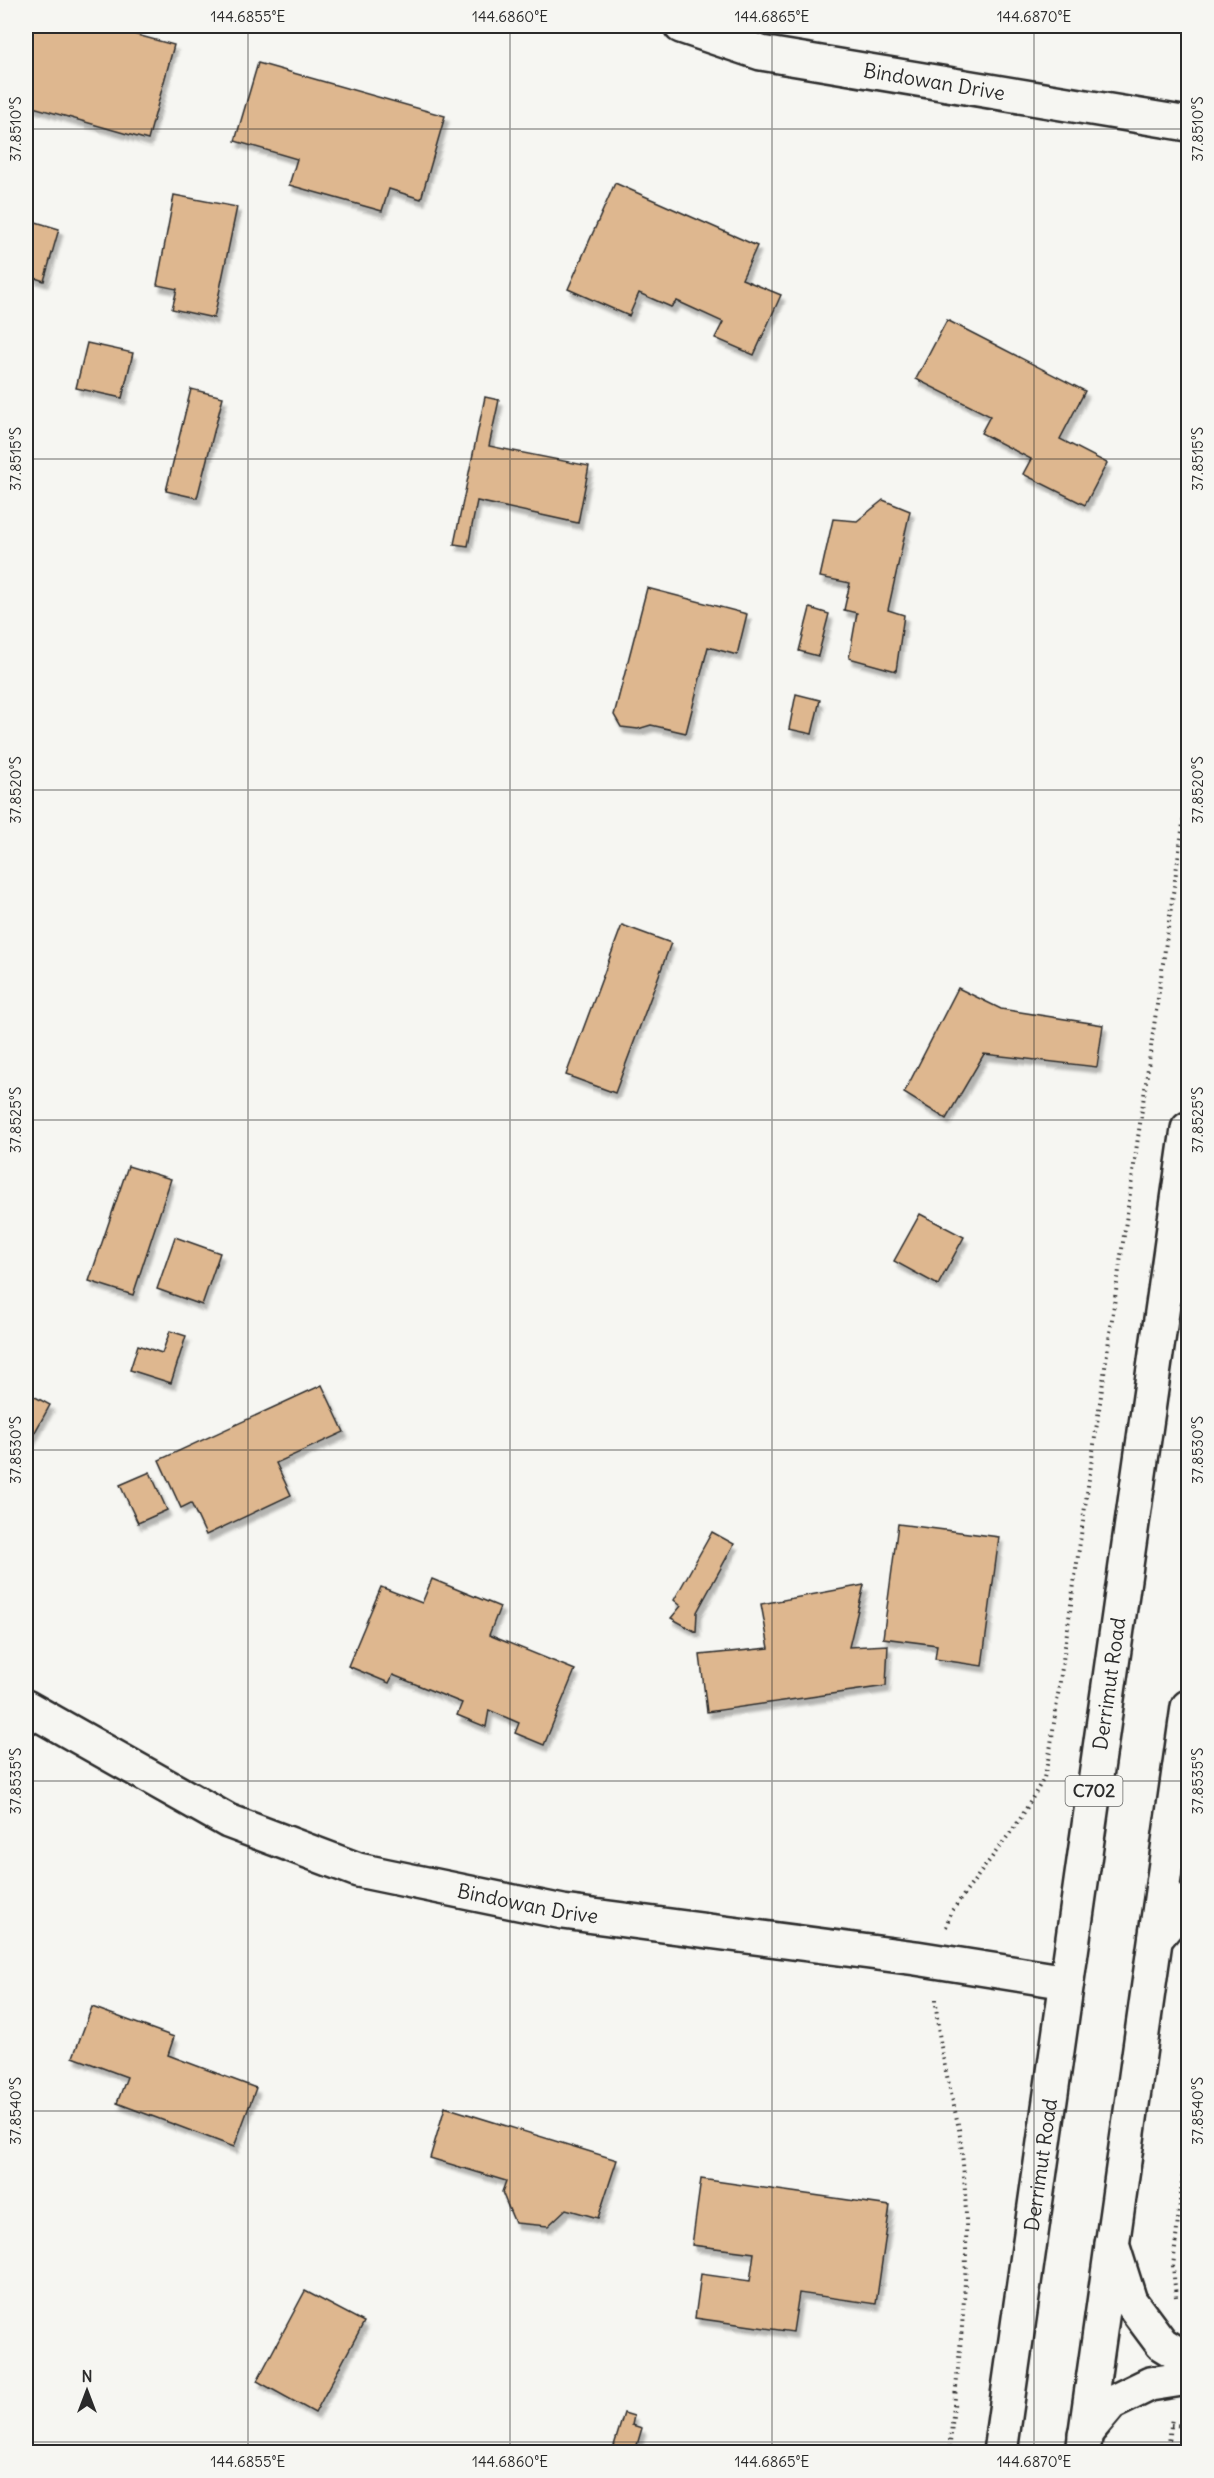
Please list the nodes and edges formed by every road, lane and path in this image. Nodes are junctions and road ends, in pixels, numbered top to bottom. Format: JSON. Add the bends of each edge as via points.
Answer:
{"nodes":[{"id":1,"x":681,"y":26,"type":"edge"},
{"id":2,"x":1188,"y":124,"type":"edge"},
{"id":3,"x":1188,"y":789,"type":"edge"},
{"id":4,"x":1188,"y":1129,"type":"edge"},
{"id":5,"x":26,"y":1707,"type":"edge"},
{"id":6,"x":1188,"y":1707,"type":"edge"},
{"id":7,"x":1188,"y":1900,"type":"edge"},
{"id":8,"x":1156,"y":1938,"type":"junction"},
{"id":9,"x":937,"y":1961,"type":"junction"},
{"id":10,"x":1067,"y":1982,"type":"junction"},
{"id":11,"x":1188,"y":2125,"type":"edge"},
{"id":12,"x":1113,"y":2244,"type":"junction"},
{"id":13,"x":1176,"y":2299,"type":"dead end"},
{"id":14,"x":1185,"y":2373,"type":"edge"},
{"id":15,"x":1171,"y":2425,"type":"junction"},
{"id":16,"x":1188,"y":2426,"type":"edge"},
{"id":17,"x":1084,"y":2443,"type":"edge"},
{"id":18,"x":949,"y":2452,"type":"edge"},
{"id":19,"x":1000,"y":2452,"type":"edge"},
{"id":20,"x":1168,"y":2452,"type":"edge"}],
"edges":[{"from":1,"to":2,"type":"main road","name":"Bindowan Drive","via":[[761,53]]},
{"from":3,"to":9,"type":"path","via":[[1050,1750],[1044,1778],[1019,1821],[951,1912]]},
{"from":4,"to":10,"type":"main road","name":"Derrimut Road","number":"C702"},
{"from":5,"to":9,"type":"main road","name":"Bindowan Drive","via":[[228,1821],[358,1870],[563,1912]]},
{"from":6,"to":8,"type":"main road"},
{"from":7,"to":8,"type":"main road"},
{"from":8,"to":12,"type":"main road"},
{"from":9,"to":10,"type":"main road","name":"Bindowan Drive"},
{"from":9,"to":18,"type":"path","via":[[936,2002],[943,2060],[959,2131],[965,2193],[960,2339]]},
{"from":10,"to":19,"type":"main road","name":"Derrimut Road","number":"C702"},
{"from":11,"to":13,"type":"path","via":[[1173,2267]]},
{"from":12,"to":14,"type":"main road","via":[[1130,2301]]},
{"from":12,"to":17,"type":"main road"},
{"from":14,"to":15,"type":"path"},
{"from":14,"to":17,"type":"main road","via":[[1150,2384],[1112,2403]]},
{"from":15,"to":16,"type":"path"},
{"from":15,"to":20,"type":"path"}]}
